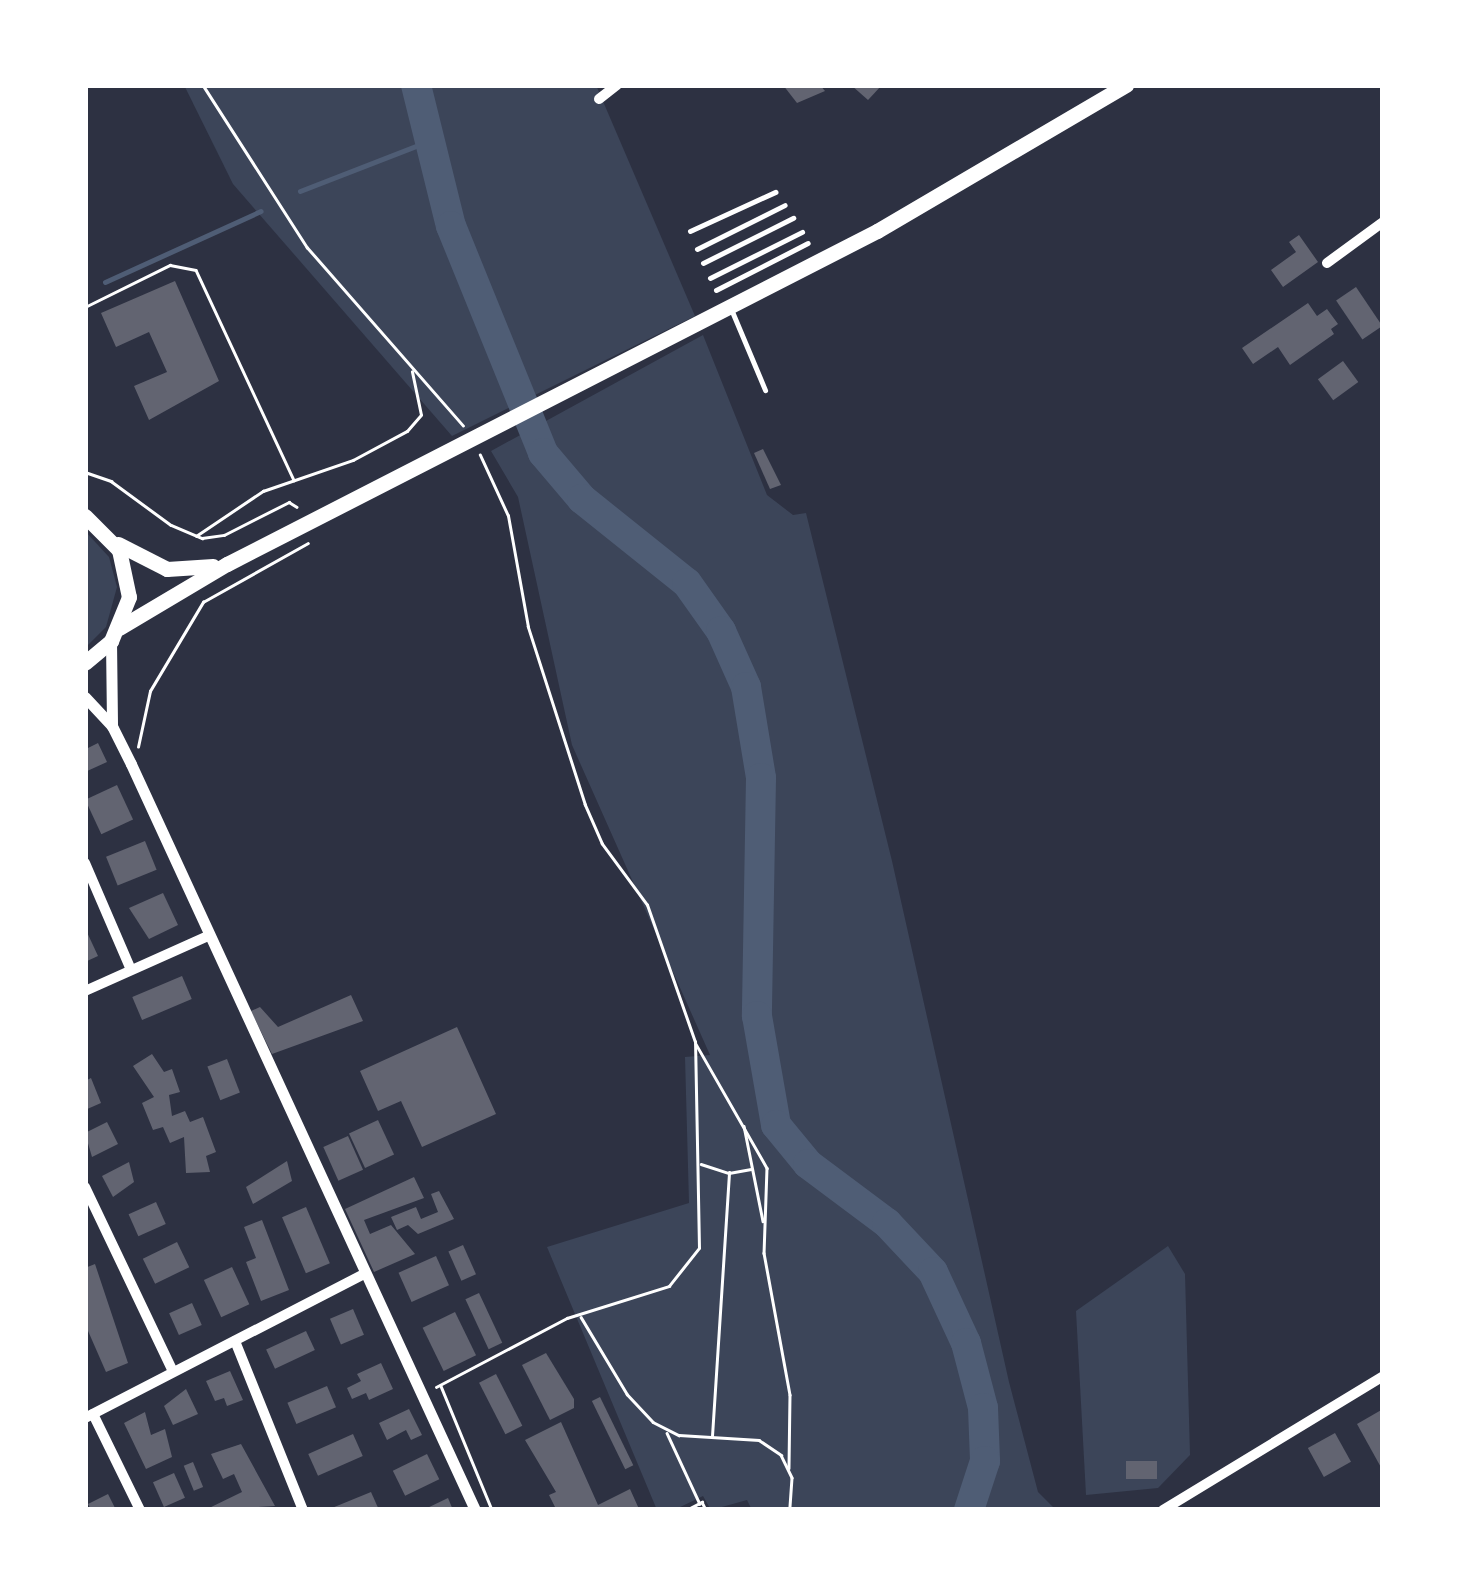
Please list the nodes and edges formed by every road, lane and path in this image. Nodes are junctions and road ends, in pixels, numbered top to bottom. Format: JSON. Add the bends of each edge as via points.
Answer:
{"nodes":[{"id":1,"x":203,"y":85,"type":"edge"},
{"id":2,"x":617,"y":85,"type":"edge"},
{"id":3,"x":1126,"y":85,"type":"edge"},
{"id":4,"x":599,"y":99,"type":"dead end"},
{"id":5,"x":775,"y":192,"type":"dead end"},
{"id":6,"x":784,"y":206,"type":"dead end"},
{"id":7,"x":793,"y":218,"type":"dead end"},
{"id":8,"x":1383,"y":222,"type":"edge"},
{"id":9,"x":690,"y":231,"type":"dead end"},
{"id":10,"x":802,"y":232,"type":"dead end"},
{"id":11,"x":808,"y":244,"type":"dead end"},
{"id":12,"x":697,"y":249,"type":"dead end"},
{"id":13,"x":1327,"y":262,"type":"dead end"},
{"id":14,"x":704,"y":263,"type":"dead end"},
{"id":15,"x":710,"y":278,"type":"dead end"},
{"id":16,"x":716,"y":290,"type":"dead end"},
{"id":17,"x":730,"y":306,"type":"junction"},
{"id":18,"x":85,"y":308,"type":"edge"},
{"id":19,"x":411,"y":370,"type":"junction"},
{"id":20,"x":765,"y":390,"type":"dead end"},
{"id":21,"x":464,"y":426,"type":"dead end"},
{"id":22,"x":478,"y":450,"type":"dead end"},
{"id":23,"x":85,"y":472,"type":"edge"},
{"id":24,"x":294,"y":480,"type":"junction"},
{"id":25,"x":296,"y":507,"type":"dead end"},
{"id":26,"x":85,"y":516,"type":"edge"},
{"id":27,"x":196,"y":536,"type":"junction"},
{"id":28,"x":112,"y":539,"type":"junction"},
{"id":29,"x":308,"y":544,"type":"dead end"},
{"id":30,"x":227,"y":564,"type":"junction"},
{"id":31,"x":115,"y":634,"type":"junction"},
{"id":32,"x":85,"y":662,"type":"edge"},
{"id":33,"x":85,"y":697,"type":"edge"},
{"id":34,"x":112,"y":726,"type":"junction"},
{"id":35,"x":131,"y":764,"type":"junction"},
{"id":36,"x":85,"y":863,"type":"edge"},
{"id":37,"x":208,"y":936,"type":"junction"},
{"id":38,"x":131,"y":970,"type":"junction"},
{"id":39,"x":85,"y":991,"type":"edge"},
{"id":40,"x":695,"y":1042,"type":"junction"},
{"id":41,"x":742,"y":1122,"type":"junction"},
{"id":42,"x":698,"y":1163,"type":"junction"},
{"id":43,"x":752,"y":1168,"type":"junction"},
{"id":44,"x":729,"y":1173,"type":"junction"},
{"id":45,"x":85,"y":1187,"type":"edge"},
{"id":46,"x":765,"y":1228,"type":"junction"},
{"id":47,"x":364,"y":1274,"type":"junction"},
{"id":48,"x":580,"y":1316,"type":"junction"},
{"id":49,"x":235,"y":1341,"type":"junction"},
{"id":50,"x":172,"y":1369,"type":"junction"},
{"id":51,"x":1383,"y":1376,"type":"edge"},
{"id":52,"x":89,"y":1416,"type":"edge"},
{"id":53,"x":664,"y":1429,"type":"junction"},
{"id":54,"x":712,"y":1437,"type":"junction"},
{"id":55,"x":789,"y":1468,"type":"junction"},
{"id":56,"x":700,"y":1504,"type":"junction"},
{"id":57,"x":140,"y":1510,"type":"edge"},
{"id":58,"x":304,"y":1510,"type":"edge"},
{"id":59,"x":475,"y":1510,"type":"edge"},
{"id":60,"x":492,"y":1510,"type":"edge"},
{"id":61,"x":686,"y":1510,"type":"edge"},
{"id":62,"x":706,"y":1510,"type":"edge"},
{"id":63,"x":790,"y":1510,"type":"edge"},
{"id":64,"x":1163,"y":1510,"type":"edge"}],
"edges":[{"from":1,"to":19,"type":"path","via":[[298,234]]},
{"from":2,"to":4,"type":"street"},
{"from":3,"to":17,"type":"main road","via":[[927,203]]},
{"from":5,"to":9,"type":"lane"},
{"from":6,"to":12,"type":"lane"},
{"from":7,"to":14,"type":"lane"},
{"from":8,"to":13,"type":"street"},
{"from":10,"to":15,"type":"lane"},
{"from":11,"to":16,"type":"lane"},
{"from":17,"to":20,"type":"lane"},
{"from":17,"to":30,"type":"main road"},
{"from":18,"to":24,"type":"path","via":[[170,265],[196,270],[209,286]]},
{"from":19,"to":21,"type":"path"},
{"from":19,"to":24,"type":"path","via":[[421,415],[407,430],[367,454]]},
{"from":22,"to":40,"type":"path","via":[[508,516],[539,666],[589,816],[647,904]]},
{"from":23,"to":27,"type":"path","via":[[120,486]]},
{"from":24,"to":27,"type":"path","via":[[245,500]]},
{"from":25,"to":27,"type":"path","via":[[288,502],[224,534]]},
{"from":26,"to":28,"type":"main road"},
{"from":28,"to":30,"type":"main road","via":[[167,570]]},
{"from":28,"to":31,"type":"main road","via":[[128,573],[129,598]]},
{"from":29,"to":35,"type":"path","via":[[203,602],[150,691]]},
{"from":30,"to":31,"type":"main road"},
{"from":31,"to":32,"type":"main road"},
{"from":31,"to":34,"type":"street"},
{"from":33,"to":34,"type":"street"},
{"from":34,"to":35,"type":"street"},
{"from":35,"to":37,"type":"street"},
{"from":36,"to":38,"type":"street"},
{"from":37,"to":38,"type":"street"},
{"from":37,"to":47,"type":"street"},
{"from":38,"to":39,"type":"street"},
{"from":40,"to":41,"type":"path"},
{"from":40,"to":42,"type":"path"},
{"from":41,"to":43,"type":"path"},
{"from":41,"to":46,"type":"path","via":[[767,1168]]},
{"from":42,"to":44,"type":"path"},
{"from":42,"to":48,"type":"path","via":[[700,1248],[687,1270],[669,1286]]},
{"from":43,"to":44,"type":"path"},
{"from":43,"to":46,"type":"path"},
{"from":44,"to":54,"type":"path"},
{"from":45,"to":50,"type":"street"},
{"from":46,"to":55,"type":"path","via":[[766,1274],[790,1395]]},
{"from":47,"to":49,"type":"street"},
{"from":47,"to":59,"type":"street"},
{"from":48,"to":53,"type":"path","via":[[626,1394]]},
{"from":48,"to":60,"type":"path","via":[[441,1384]]},
{"from":49,"to":50,"type":"street"},
{"from":49,"to":58,"type":"street"},
{"from":50,"to":52,"type":"street"},
{"from":51,"to":64,"type":"street"},
{"from":52,"to":57,"type":"street"},
{"from":53,"to":54,"type":"path"},
{"from":53,"to":56,"type":"path"},
{"from":54,"to":55,"type":"path","via":[[760,1440]]},
{"from":55,"to":63,"type":"path"},
{"from":56,"to":61,"type":"path"},
{"from":56,"to":62,"type":"path"}]}
